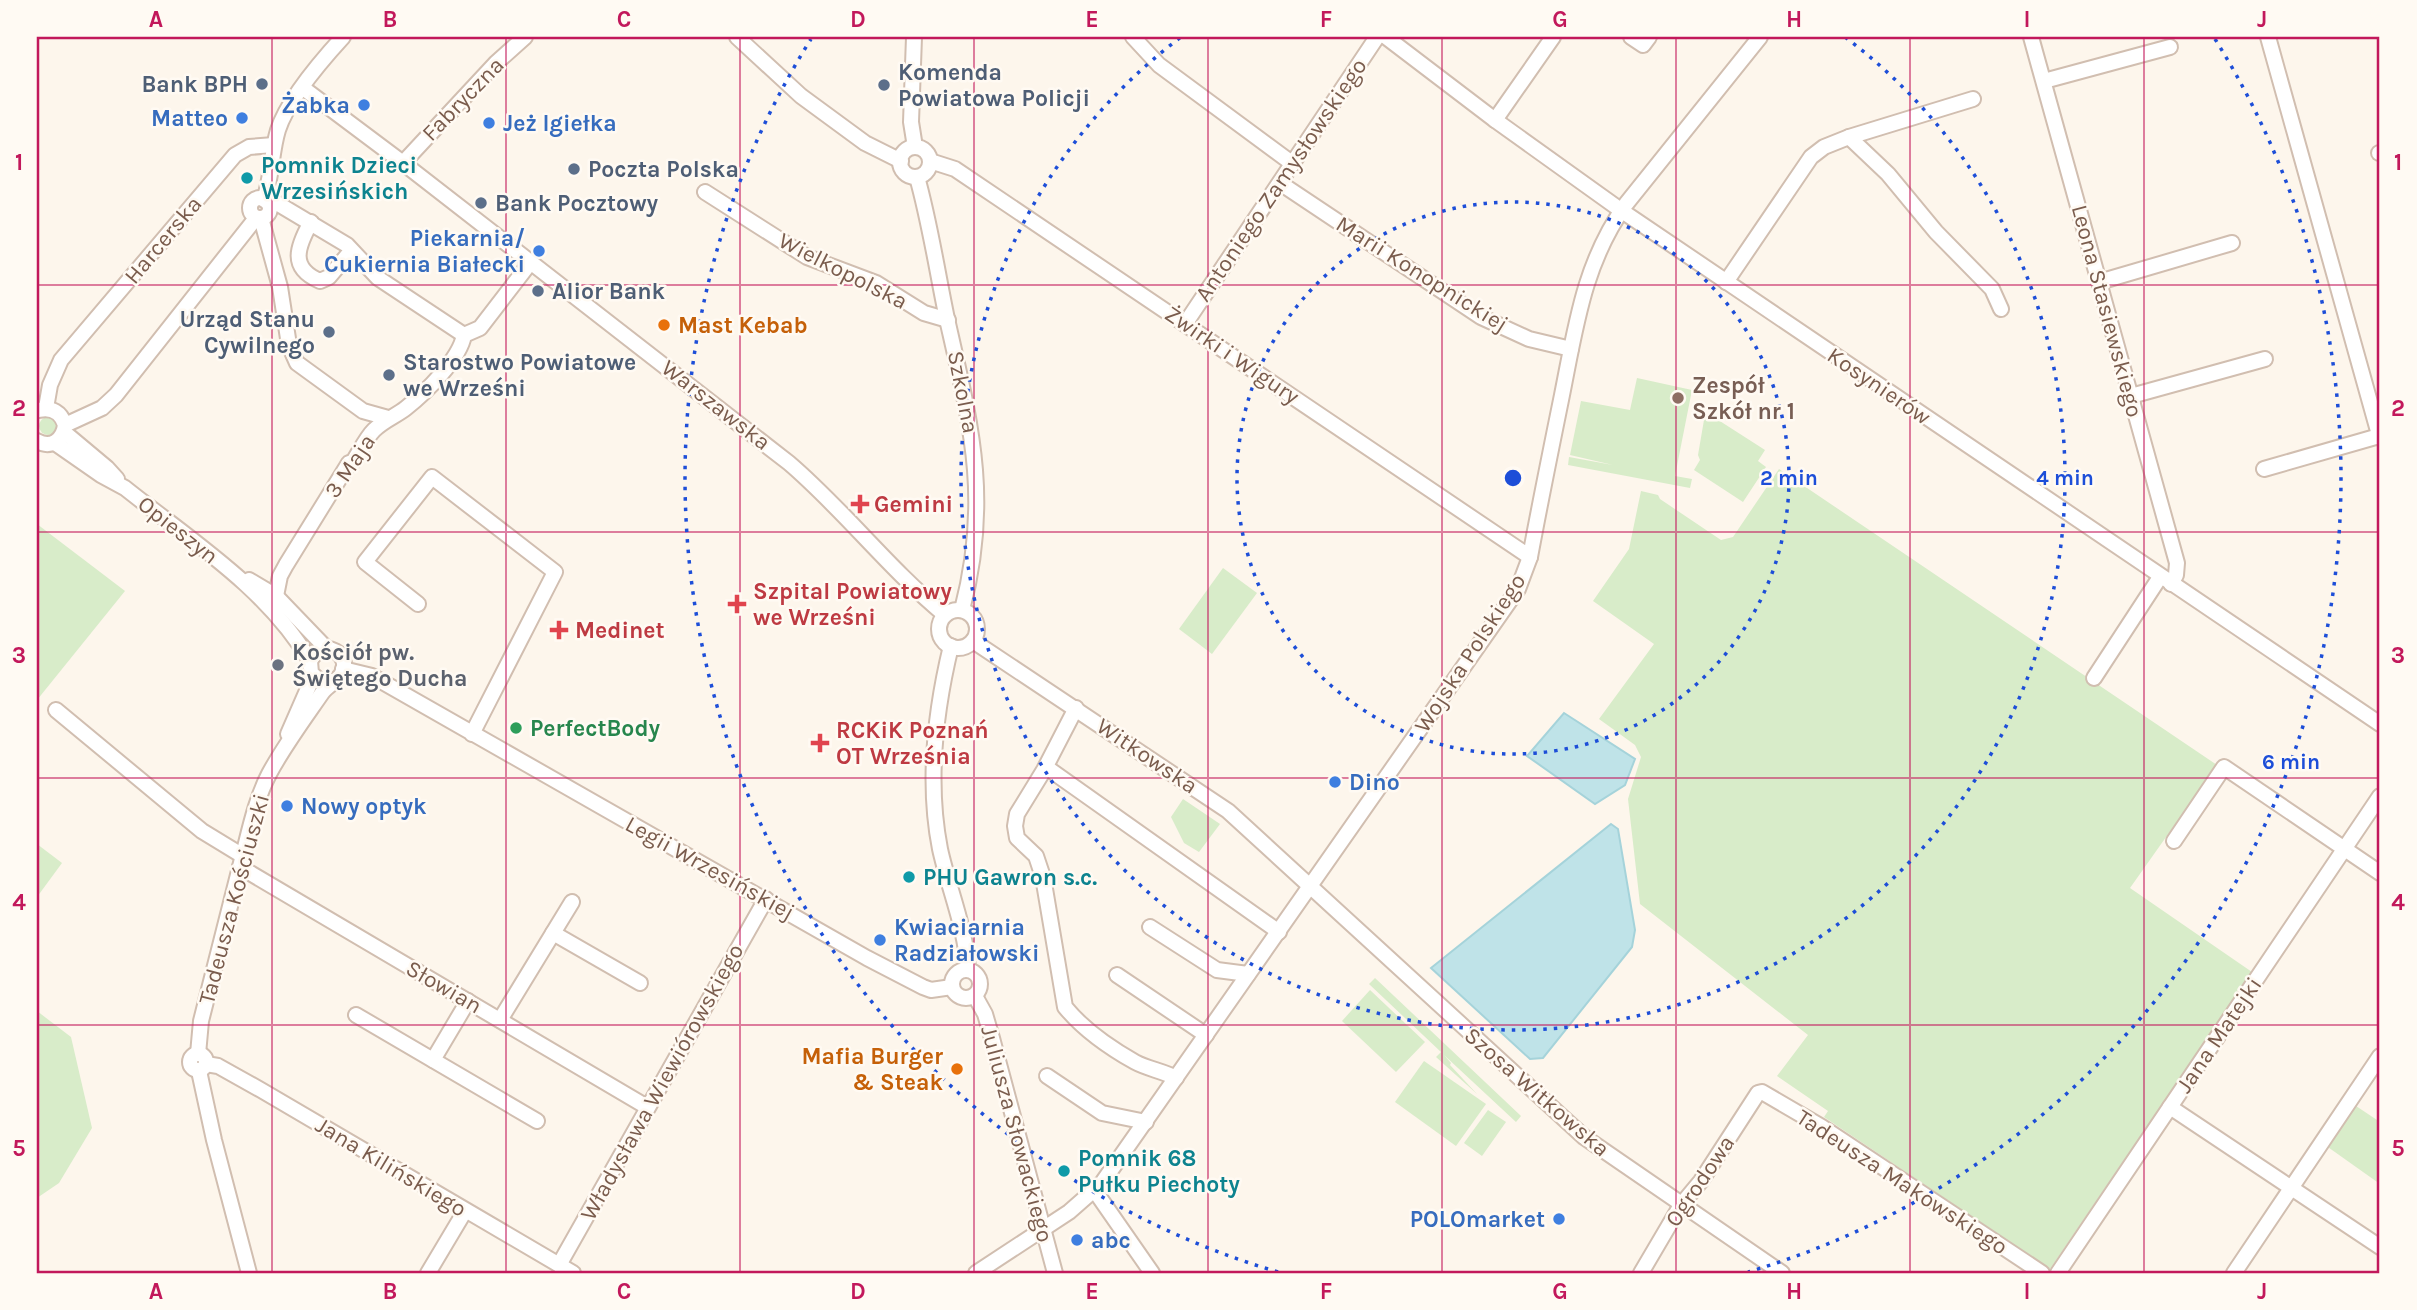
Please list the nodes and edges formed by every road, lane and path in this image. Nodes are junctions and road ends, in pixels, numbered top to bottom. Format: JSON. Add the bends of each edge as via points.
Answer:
{"nodes":[{"id":1,"x":343,"y":37,"type":"edge"},
{"id":2,"x":525,"y":37,"type":"edge"},
{"id":3,"x":737,"y":37,"type":"edge"},
{"id":4,"x":914,"y":37,"type":"edge"},
{"id":5,"x":1133,"y":37,"type":"edge"},
{"id":6,"x":1377,"y":37,"type":"edge"},
{"id":7,"x":1386,"y":37,"type":"edge"},
{"id":8,"x":1553,"y":37,"type":"edge"},
{"id":9,"x":1630,"y":37,"type":"edge"},
{"id":10,"x":1649,"y":37,"type":"edge"},
{"id":11,"x":1760,"y":37,"type":"edge"},
{"id":12,"x":2031,"y":37,"type":"edge"},
{"id":13,"x":2268,"y":37,"type":"edge"},
{"id":14,"x":2170,"y":47,"type":"dead end"},
{"id":15,"x":2044,"y":81,"type":"junction"},
{"id":16,"x":303,"y":88,"type":"junction"},
{"id":17,"x":1973,"y":100,"type":"dead end"},
{"id":18,"x":1495,"y":120,"type":"junction"},
{"id":19,"x":1849,"y":137,"type":"junction"},
{"id":20,"x":274,"y":145,"type":"junction"},
{"id":21,"x":915,"y":148,"type":"junction"},
{"id":22,"x":901,"y":161,"type":"junction"},
{"id":23,"x":930,"y":161,"type":"junction"},
{"id":24,"x":403,"y":163,"type":"junction"},
{"id":25,"x":1293,"y":164,"type":"junction"},
{"id":26,"x":917,"y":177,"type":"junction"},
{"id":27,"x":1280,"y":183,"type":"junction"},
{"id":28,"x":705,"y":192,"type":"dead end"},
{"id":29,"x":266,"y":201,"type":"junction"},
{"id":30,"x":1622,"y":211,"type":"junction"},
{"id":31,"x":258,"y":218,"type":"junction"},
{"id":32,"x":311,"y":222,"type":"junction"},
{"id":33,"x":2232,"y":243,"type":"dead end"},
{"id":34,"x":351,"y":251,"type":"junction"},
{"id":35,"x":530,"y":263,"type":"junction"},
{"id":36,"x":1726,"y":282,"type":"junction"},
{"id":37,"x":2099,"y":282,"type":"junction"},
{"id":38,"x":2001,"y":309,"type":"dead end"},
{"id":39,"x":948,"y":320,"type":"junction"},
{"id":40,"x":1185,"y":324,"type":"junction"},
{"id":41,"x":464,"y":335,"type":"junction"},
{"id":42,"x":1571,"y":349,"type":"junction"},
{"id":43,"x":2265,"y":359,"type":"dead end"},
{"id":44,"x":2131,"y":396,"type":"junction"},
{"id":45,"x":41,"y":410,"type":"edge"},
{"id":46,"x":388,"y":418,"type":"junction"},
{"id":47,"x":61,"y":433,"type":"junction"},
{"id":48,"x":2380,"y":437,"type":"edge"},
{"id":49,"x":37,"y":441,"type":"edge"},
{"id":50,"x":2264,"y":469,"type":"dead end"},
{"id":51,"x":1530,"y":557,"type":"junction"},
{"id":52,"x":232,"y":572,"type":"junction"},
{"id":53,"x":2166,"y":581,"type":"junction"},
{"id":54,"x":276,"y":596,"type":"junction"},
{"id":55,"x":418,"y":604,"type":"dead end"},
{"id":56,"x":962,"y":610,"type":"junction"},
{"id":57,"x":945,"y":615,"type":"junction"},
{"id":58,"x":973,"y":641,"type":"junction"},
{"id":59,"x":951,"y":646,"type":"junction"},
{"id":60,"x":326,"y":648,"type":"junction"},
{"id":61,"x":311,"y":667,"type":"junction"},
{"id":62,"x":343,"y":669,"type":"junction"},
{"id":63,"x":2094,"y":678,"type":"dead end"},
{"id":64,"x":333,"y":681,"type":"junction"},
{"id":65,"x":1076,"y":708,"type":"junction"},
{"id":66,"x":57,"y":710,"type":"dead end"},
{"id":67,"x":2380,"y":724,"type":"edge"},
{"id":68,"x":472,"y":734,"type":"junction"},
{"id":69,"x":284,"y":748,"type":"junction"},
{"id":70,"x":1046,"y":767,"type":"junction"},
{"id":71,"x":2380,"y":796,"type":"edge"},
{"id":72,"x":2174,"y":841,"type":"dead end"},
{"id":73,"x":2345,"y":849,"type":"junction"},
{"id":74,"x":241,"y":862,"type":"junction"},
{"id":75,"x":2380,"y":873,"type":"edge"},
{"id":76,"x":1311,"y":887,"type":"junction"},
{"id":77,"x":766,"y":899,"type":"junction"},
{"id":78,"x":572,"y":902,"type":"dead end"},
{"id":79,"x":1150,"y":927,"type":"dead end"},
{"id":80,"x":1279,"y":932,"type":"junction"},
{"id":81,"x":553,"y":933,"type":"junction"},
{"id":82,"x":968,"y":970,"type":"junction"},
{"id":83,"x":1248,"y":974,"type":"junction"},
{"id":84,"x":1117,"y":975,"type":"dead end"},
{"id":85,"x":640,"y":983,"type":"dead end"},
{"id":86,"x":952,"y":987,"type":"junction"},
{"id":87,"x":975,"y":996,"type":"junction"},
{"id":88,"x":468,"y":1001,"type":"junction"},
{"id":89,"x":356,"y":1016,"type":"dead end"},
{"id":90,"x":500,"y":1020,"type":"junction"},
{"id":91,"x":1206,"y":1035,"type":"junction"},
{"id":92,"x":2380,"y":1056,"type":"edge"},
{"id":93,"x":433,"y":1060,"type":"junction"},
{"id":94,"x":201,"y":1063,"type":"junction"},
{"id":95,"x":1047,"y":1076,"type":"dead end"},
{"id":96,"x":1176,"y":1078,"type":"junction"},
{"id":97,"x":1762,"y":1091,"type":"joint"},
{"id":98,"x":647,"y":1107,"type":"junction"},
{"id":99,"x":2171,"y":1107,"type":"junction"},
{"id":100,"x":537,"y":1121,"type":"dead end"},
{"id":101,"x":1146,"y":1122,"type":"junction"},
{"id":102,"x":2291,"y":1188,"type":"junction"},
{"id":103,"x":1095,"y":1191,"type":"junction"},
{"id":104,"x":1681,"y":1205,"type":"junction"},
{"id":105,"x":465,"y":1211,"type":"junction"},
{"id":106,"x":1043,"y":1229,"type":"junction"},
{"id":107,"x":2380,"y":1247,"type":"edge"},
{"id":108,"x":559,"y":1265,"type":"junction"},
{"id":109,"x":2061,"y":1272,"type":"edge"},
{"id":110,"x":249,"y":1273,"type":"edge"},
{"id":111,"x":428,"y":1273,"type":"edge"},
{"id":112,"x":573,"y":1273,"type":"edge"},
{"id":113,"x":976,"y":1273,"type":"edge"},
{"id":114,"x":1055,"y":1273,"type":"edge"},
{"id":115,"x":1152,"y":1273,"type":"edge"},
{"id":116,"x":1642,"y":1273,"type":"edge"},
{"id":117,"x":1782,"y":1273,"type":"edge"},
{"id":118,"x":2042,"y":1273,"type":"edge"},
{"id":119,"x":2234,"y":1273,"type":"edge"}],
"edges":[{"from":1,"to":16,"type":"street"},
{"from":2,"to":24,"type":"street","name":"Fabryczna"},
{"from":3,"to":22,"type":"street","via":[[801,96],[864,143]]},
{"from":4,"to":21,"type":"street","via":[[911,122]]},
{"from":5,"to":25,"type":"street","via":[[1159,65]]},
{"from":6,"to":25,"type":"street","name":"Antoniego Zamysłowskiego"},
{"from":7,"to":18,"type":"street","name":"Kosynierów"},
{"from":8,"to":18,"type":"street"},
{"from":9,"to":10,"type":"street","via":[[1643,45]]},
{"from":11,"to":30,"type":"street","name":"Wojska Polskiego"},
{"from":12,"to":15,"type":"street","name":"Leona Stasiewskiego"},
{"from":13,"to":48,"type":"street"},
{"from":14,"to":15,"type":"street"},
{"from":15,"to":37,"type":"street","name":"Leona Stasiewskiego"},
{"from":16,"to":20,"type":"street","via":[[282,120]]},
{"from":16,"to":24,"type":"street","name":"Warszawska"},
{"from":17,"to":19,"type":"street"},
{"from":18,"to":30,"type":"street","name":"Kosynierów"},
{"from":19,"to":36,"type":"street","via":[[1811,157]]},
{"from":19,"to":38,"type":"street","via":[[1992,289]]},
{"from":20,"to":29,"type":"street"},
{"from":20,"to":45,"type":"street","name":"Harcerska","via":[[249,147],[235,155],[61,360]]},
{"from":21,"to":22,"type":"street","via":[[906,150]]},
{"from":21,"to":23,"type":"street","via":[[925,152]]},
{"from":22,"to":26,"type":"street","via":[[904,172]]},
{"from":23,"to":26,"type":"street","via":[[927,172]]},
{"from":23,"to":40,"type":"street","name":"Żwirki i Wigury","via":[[955,169]]},
{"from":24,"to":35,"type":"street","name":"Warszawska"},
{"from":25,"to":27,"type":"street","name":"Antoniego Zamysłowskiego"},
{"from":26,"to":39,"type":"street","name":"Szkolna"},
{"from":27,"to":40,"type":"street","name":"Antoniego Zamysłowskiego"},
{"from":27,"to":42,"type":"street","name":"Marii Konopnickiej","via":[[1481,317],[1529,339]]},
{"from":28,"to":39,"type":"street","name":"Wielkopolska","via":[[807,257],[876,283],[924,313]]},
{"from":29,"to":31,"type":"street","via":[[255,200],[250,205]]},
{"from":29,"to":32,"type":"street"},
{"from":30,"to":36,"type":"street","name":"Kosynierów"},
{"from":30,"to":42,"type":"street","name":"Wojska Polskiego","via":[[1592,263]]},
{"from":31,"to":46,"type":"street","via":[[297,363],[363,411]]},
{"from":31,"to":47,"type":"street","via":[[116,395]]},
{"from":32,"to":34,"type":"street"},
{"from":32,"to":34,"type":"street","via":[[297,254],[300,266],[310,276],[320,281],[329,277]]},
{"from":33,"to":37,"type":"street"},
{"from":34,"to":41,"type":"street","via":[[378,278]]},
{"from":35,"to":41,"type":"street","name":"3 Maja","via":[[480,328]]},
{"from":35,"to":57,"type":"street","name":"Warszawska","via":[[789,463]]},
{"from":36,"to":53,"type":"street","name":"Kosynierów"},
{"from":37,"to":44,"type":"street","name":"Leona Stasiewskiego"},
{"from":39,"to":56,"type":"street","name":"Szkolna","via":[[972,432],[978,496]]},
{"from":40,"to":51,"type":"street","name":"Żwirki i Wigury"},
{"from":41,"to":46,"type":"street","name":"3 Maja","via":[[458,353],[438,376],[413,402]]},
{"from":42,"to":51,"type":"street","name":"Wojska Polskiego"},
{"from":43,"to":44,"type":"street"},
{"from":44,"to":53,"type":"street","name":"Leona Stasiewskiego","via":[[2177,564],[2176,575]]},
{"from":45,"to":47,"type":"street","name":"Opieszyn","via":[[59,413]]},
{"from":46,"to":54,"type":"street","name":"3 Maja","via":[[349,463],[286,565]]},
{"from":47,"to":49,"type":"street","via":[[48,444]]},
{"from":47,"to":52,"type":"street","name":"Opieszyn","via":[[101,475],[125,488]]},
{"from":48,"to":50,"type":"street"},
{"from":51,"to":76,"type":"street","name":"Wojska Polskiego","via":[[1518,589]]},
{"from":52,"to":54,"type":"street","name":"Opieszyn"},
{"from":52,"to":61,"type":"street","name":"Opieszyn","via":[[297,639]]},
{"from":53,"to":63,"type":"street"},
{"from":53,"to":67,"type":"street","name":"Kosynierów"},
{"from":54,"to":60,"type":"street","name":"Opieszyn"},
{"from":55,"to":68,"type":"street","via":[[365,562],[432,477],[555,572]]},
{"from":56,"to":57,"type":"street"},
{"from":56,"to":58,"type":"street","via":[[976,622]]},
{"from":57,"to":59,"type":"street","via":[[939,632]]},
{"from":58,"to":59,"type":"street"},
{"from":58,"to":65,"type":"street","name":"Witkowska"},
{"from":59,"to":82,"type":"street","via":[[934,758],[936,819]]},
{"from":60,"to":61,"type":"street","via":[[318,651]]},
{"from":60,"to":62,"type":"street","via":[[341,656]]},
{"from":61,"to":64,"type":"street","via":[[321,682]]},
{"from":61,"to":69,"type":"street","name":"Tadeusza Kościuszki","via":[[309,686]]},
{"from":62,"to":64,"type":"street"},
{"from":62,"to":68,"type":"street","name":"Legii Wrzesińskiej","via":[[372,676]]},
{"from":64,"to":69,"type":"street","name":"Tadeusza Kościuszki"},
{"from":65,"to":70,"type":"street"},
{"from":65,"to":76,"type":"street","name":"Witkowska","via":[[1228,811]]},
{"from":66,"to":74,"type":"street","name":"Słowian"},
{"from":68,"to":77,"type":"street","name":"Legii Wrzesińskiej"},
{"from":69,"to":74,"type":"street","name":"Tadeusza Kościuszki","via":[[258,797]]},
{"from":70,"to":80,"type":"street"},
{"from":70,"to":96,"type":"street","via":[[1017,814],[1015,826],[1017,838],[1037,856],[1043,877],[1065,1007],[1078,1023],[1134,1061]]},
{"from":71,"to":73,"type":"street","name":"Jana Matejki"},
{"from":72,"to":73,"type":"street","via":[[2224,767]]},
{"from":73,"to":75,"type":"street"},
{"from":73,"to":99,"type":"street","name":"Jana Matejki"},
{"from":74,"to":88,"type":"street","name":"Słowian"},
{"from":74,"to":94,"type":"street","name":"Tadeusza Kościuszki","via":[[201,1021]]},
{"from":76,"to":80,"type":"street","name":"Wojska Polskiego"},
{"from":76,"to":104,"type":"street","name":"Szosa Witkowska","via":[[1559,1117]]},
{"from":77,"to":86,"type":"street","name":"Legii Wrzesińskiej","via":[[923,987]]},
{"from":77,"to":98,"type":"street","name":"Władysława Wiewiórowskiego"},
{"from":78,"to":81,"type":"street"},
{"from":79,"to":83,"type":"street","via":[[1217,970]]},
{"from":80,"to":83,"type":"street","name":"Wojska Polskiego"},
{"from":81,"to":85,"type":"street"},
{"from":81,"to":90,"type":"street"},
{"from":82,"to":86,"type":"street","via":[[956,974]]},
{"from":82,"to":87,"type":"street","via":[[981,981]]},
{"from":83,"to":91,"type":"street","name":"Wojska Polskiego"},
{"from":84,"to":91,"type":"street"},
{"from":86,"to":87,"type":"street","via":[[961,998]]},
{"from":87,"to":106,"type":"street","name":"Juliusza Słowackiego","via":[[985,1014]]},
{"from":88,"to":90,"type":"street","name":"Słowian"},
{"from":88,"to":93,"type":"street"},
{"from":89,"to":93,"type":"street"},
{"from":90,"to":98,"type":"street","name":"Słowian"},
{"from":91,"to":96,"type":"street","name":"Wojska Polskiego"},
{"from":92,"to":102,"type":"street"},
{"from":93,"to":100,"type":"street"},
{"from":94,"to":105,"type":"street","name":"Jana Kilińskiego","via":[[218,1066],[261,1090]]},
{"from":94,"to":110,"type":"street","name":"Tadeusza Kościuszki","via":[[214,1140]]},
{"from":95,"to":101,"type":"street","via":[[1102,1113]]},
{"from":96,"to":101,"type":"street","name":"Wojska Polskiego"},
{"from":97,"to":104,"type":"street","name":"Ogrodowa"},
{"from":97,"to":118,"type":"street","name":"Tadeusza Makowskiego"},
{"from":98,"to":108,"type":"street","name":"Władysława Wiewiórowskiego"},
{"from":99,"to":102,"type":"street"},
{"from":99,"to":109,"type":"street","name":"Jana Matejki"},
{"from":101,"to":103,"type":"street","name":"Wojska Polskiego"},
{"from":102,"to":107,"type":"street"},
{"from":102,"to":119,"type":"street"},
{"from":103,"to":106,"type":"street","name":"Wojska Polskiego"},
{"from":103,"to":115,"type":"street"},
{"from":104,"to":116,"type":"street","name":"Ogrodowa"},
{"from":104,"to":117,"type":"street","name":"Szosa Witkowska"},
{"from":105,"to":108,"type":"street","name":"Jana Kilińskiego"},
{"from":105,"to":111,"type":"street"},
{"from":106,"to":113,"type":"street","name":"Wojska Polskiego"},
{"from":106,"to":114,"type":"street","name":"Juliusza Słowackiego"},
{"from":108,"to":112,"type":"street","name":"Jana Kilińskiego"}]}
